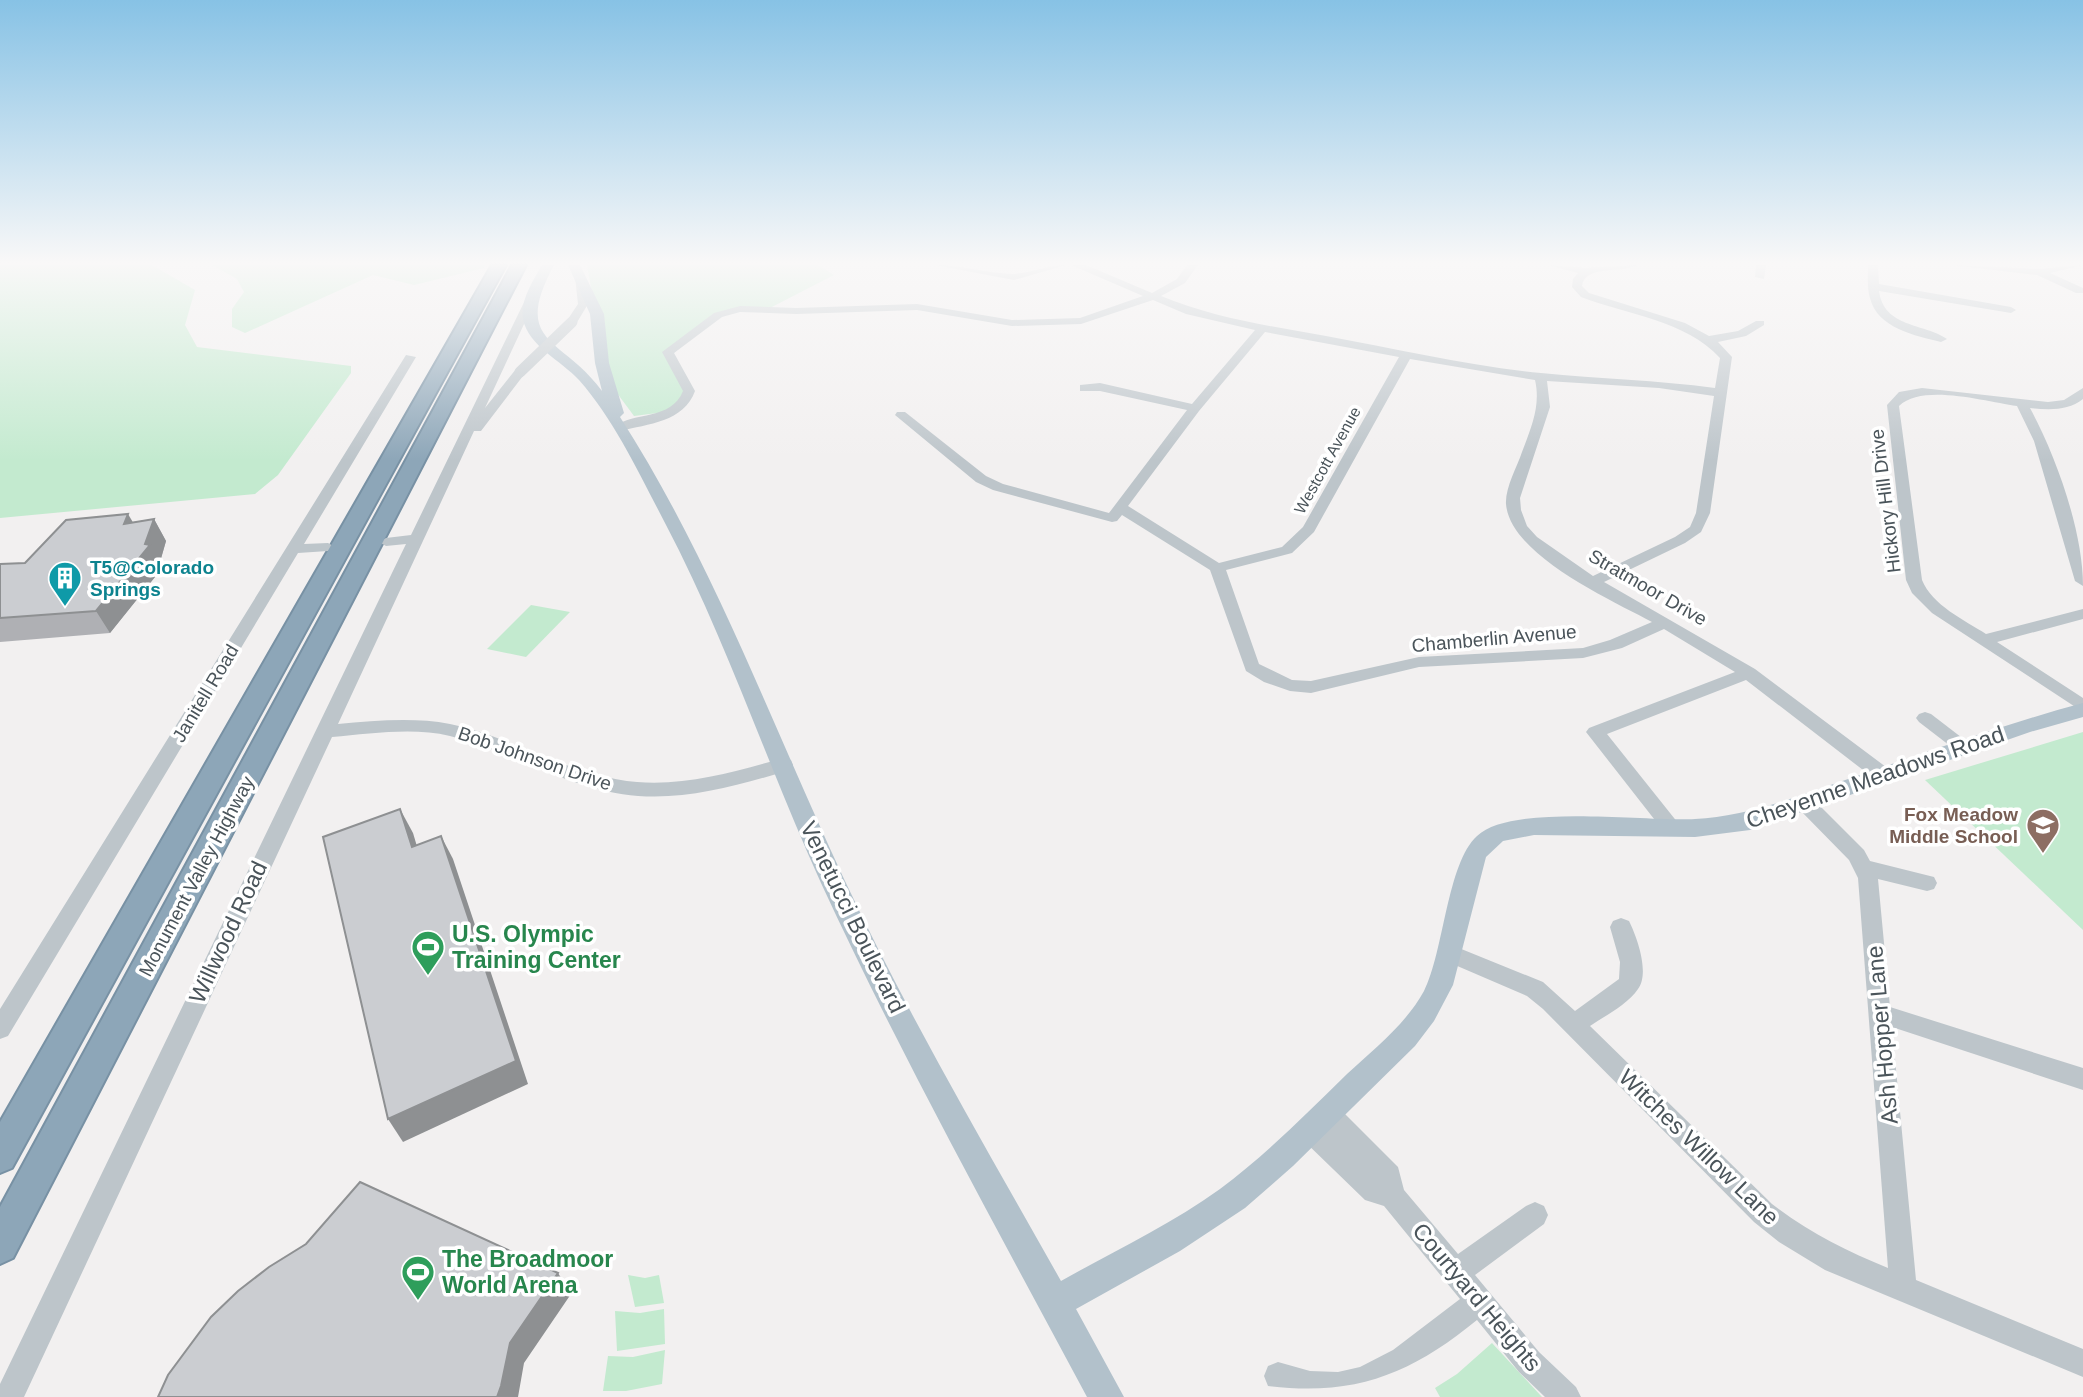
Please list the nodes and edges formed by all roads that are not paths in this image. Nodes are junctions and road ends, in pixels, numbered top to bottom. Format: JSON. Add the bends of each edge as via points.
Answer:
{"nodes":[{"id":1,"x":461,"y":330,"type":"edge"},
{"id":2,"x":485,"y":330,"type":"edge"},
{"id":3,"x":514,"y":330,"type":"edge"},
{"id":4,"x":536,"y":330,"type":"edge"},
{"id":5,"x":563,"y":330,"type":"edge"},
{"id":6,"x":599,"y":330,"type":"edge"},
{"id":7,"x":697,"y":330,"type":"edge"},
{"id":8,"x":1260,"y":330,"type":"edge"},
{"id":9,"x":1274,"y":330,"type":"edge"},
{"id":10,"x":1686,"y":330,"type":"edge"},
{"id":11,"x":1753,"y":330,"type":"edge"},
{"id":12,"x":1913,"y":330,"type":"edge"},
{"id":13,"x":1941,"y":339,"type":"dead end"},
{"id":14,"x":1707,"y":340,"type":"junction"},
{"id":15,"x":1406,"y":355,"type":"junction"},
{"id":16,"x":410,"y":357,"type":"dead end"},
{"id":17,"x":1540,"y":376,"type":"junction"},
{"id":18,"x":1659,"y":384,"type":"junction"},
{"id":19,"x":1894,"y":384,"type":"dead end"},
{"id":20,"x":1084,"y":388,"type":"dead end"},
{"id":21,"x":2083,"y":392,"type":"edge"},
{"id":22,"x":1721,"y":393,"type":"junction"},
{"id":23,"x":1912,"y":393,"type":"junction"},
{"id":24,"x":2022,"y":405,"type":"junction"},
{"id":25,"x":1195,"y":408,"type":"junction"},
{"id":26,"x":901,"y":415,"type":"dead end"},
{"id":27,"x":1718,"y":415,"type":"junction"},
{"id":28,"x":620,"y":427,"type":"junction"},
{"id":29,"x":450,"y":470,"type":"junction"},
{"id":30,"x":1116,"y":513,"type":"junction"},
{"id":31,"x":2076,"y":536,"type":"edge"},
{"id":32,"x":340,"y":539,"type":"junction"},
{"id":33,"x":416,"y":540,"type":"junction"},
{"id":34,"x":386,"y":542,"type":"dead end"},
{"id":35,"x":293,"y":549,"type":"junction"},
{"id":36,"x":1216,"y":568,"type":"junction"},
{"id":37,"x":2083,"y":581,"type":"edge"},
{"id":38,"x":1592,"y":582,"type":"junction"},
{"id":39,"x":2083,"y":614,"type":"edge"},
{"id":40,"x":1664,"y":623,"type":"junction"},
{"id":41,"x":1984,"y":640,"type":"junction"},
{"id":42,"x":1749,"y":673,"type":"junction"},
{"id":43,"x":2083,"y":708,"type":"edge"},
{"id":44,"x":1925,"y":718,"type":"dead end"},
{"id":45,"x":326,"y":731,"type":"junction"},
{"id":46,"x":1965,"y":748,"type":"junction"},
{"id":47,"x":784,"y":765,"type":"junction"},
{"id":48,"x":1883,"y":775,"type":"junction"},
{"id":49,"x":1807,"y":804,"type":"junction"},
{"id":50,"x":1672,"y":828,"type":"junction"},
{"id":51,"x":1865,"y":868,"type":"junction"},
{"id":52,"x":1927,"y":883,"type":"dead end"},
{"id":53,"x":1622,"y":926,"type":"dead end"},
{"id":54,"x":1449,"y":953,"type":"junction"},
{"id":55,"x":1880,"y":1013,"type":"junction"},
{"id":56,"x":1576,"y":1024,"type":"junction"},
{"id":57,"x":0,"y":1029,"type":"edge"},
{"id":58,"x":2083,"y":1079,"type":"edge"},
{"id":59,"x":1318,"y":1122,"type":"junction"},
{"id":60,"x":0,"y":1156,"type":"edge"},
{"id":61,"x":1535,"y":1215,"type":"dead end"},
{"id":62,"x":0,"y":1245,"type":"edge"},
{"id":63,"x":1455,"y":1272,"type":"junction"},
{"id":64,"x":1903,"y":1289,"type":"junction"},
{"id":65,"x":1055,"y":1302,"type":"junction"},
{"id":66,"x":1478,"y":1302,"type":"junction"},
{"id":67,"x":2083,"y":1363,"type":"edge"},
{"id":68,"x":1278,"y":1376,"type":"dead end"},
{"id":69,"x":9,"y":1397,"type":"edge"},
{"id":70,"x":1106,"y":1397,"type":"edge"},
{"id":71,"x":1566,"y":1397,"type":"edge"}],
"edges":[{"from":1,"to":32,"type":"highway","name":"Monument Valley Highway"},
{"from":2,"to":62,"type":"highway","name":"Monument Valley Highway"},
{"from":3,"to":29,"type":"street","name":"Willwood Road"},
{"from":4,"to":28,"type":"main road","name":"Venetucci Boulevard","via":[[585,378]]},
{"from":5,"to":29,"type":"street","name":"Willwood Road","bridge":true,"via":[[520,372]]},
{"from":6,"to":28,"type":"main road","name":"Venetucci Boulevard","via":[[602,363]]},
{"from":7,"to":28,"type":"street","via":[[668,352],[689,391],[683,404]]},
{"from":8,"to":25,"type":"street"},
{"from":9,"to":15,"type":"street"},
{"from":10,"to":14,"type":"street"},
{"from":11,"to":14,"type":"street"},
{"from":12,"to":13,"type":"street"},
{"from":14,"to":22,"type":"street","via":[[1726,357]]},
{"from":15,"to":17,"type":"street"},
{"from":15,"to":36,"type":"street","name":"Westcott Avenue","via":[[1309,529],[1287,550]]},
{"from":16,"to":35,"type":"street","name":"Janitell Road"},
{"from":17,"to":18,"type":"street"},
{"from":17,"to":38,"type":"street","name":"Stratmoor Drive","via":[[1544,407],[1513,498],[1513,512],[1532,540]]},
{"from":18,"to":22,"type":"street"},
{"from":18,"to":27,"type":"street","via":[[1698,394]]},
{"from":19,"to":23,"type":"street"},
{"from":20,"to":25,"type":"street","via":[[1100,387]]},
{"from":21,"to":24,"type":"street","via":[[2067,404]]},
{"from":22,"to":27,"type":"street"},
{"from":23,"to":24,"type":"street","via":[[1941,392]]},
{"from":23,"to":41,"type":"street","name":"Hickory Hill Drive","via":[[1893,405],[1914,580],[1938,610]]},
{"from":24,"to":31,"type":"street","via":[[2041,441]]},
{"from":25,"to":30,"type":"street"},
{"from":26,"to":30,"type":"street","via":[[981,479],[998,487]]},
{"from":27,"to":38,"type":"street","via":[[1703,513],[1696,529]]},
{"from":28,"to":47,"type":"main road","name":"Venetucci Boulevard","via":[[719,615]]},
{"from":29,"to":33,"type":"street","name":"Willwood Road"},
{"from":30,"to":36,"type":"street"},
{"from":31,"to":37,"type":"street"},
{"from":32,"to":35,"type":"street"},
{"from":32,"to":60,"type":"highway","name":"Monument Valley Highway"},
{"from":33,"to":34,"type":"street"},
{"from":33,"to":45,"type":"street","name":"Willwood Road"},
{"from":35,"to":57,"type":"street","name":"Janitell Road"},
{"from":36,"to":40,"type":"street","name":"Chamberlin Avenue","via":[[1252,667],[1290,685],[1311,687],[1419,662],[1583,653],[1616,645]]},
{"from":38,"to":40,"type":"street","name":"Stratmoor Drive"},
{"from":39,"to":41,"type":"street"},
{"from":40,"to":42,"type":"street","name":"Stratmoor Drive"},
{"from":41,"to":43,"type":"street","name":"Hickory Hill Drive"},
{"from":42,"to":48,"type":"street","name":"Stratmoor Drive"},
{"from":42,"to":50,"type":"street","via":[[1595,732]]},
{"from":43,"to":46,"type":"main road","name":"Cheyenne Meadows Road"},
{"from":44,"to":46,"type":"street"},
{"from":45,"to":47,"type":"street","name":"Bob Johnson Drive","via":[[385,726],[450,730],[602,783],[645,790],[707,785]]},
{"from":45,"to":69,"type":"street","name":"Willwood Road"},
{"from":46,"to":48,"type":"main road","name":"Cheyenne Meadows Road"},
{"from":47,"to":65,"type":"main road","name":"Venetucci Boulevard","via":[[841,897]]},
{"from":48,"to":49,"type":"main road","name":"Cheyenne Meadows Road"},
{"from":49,"to":50,"type":"main road","name":"Cheyenne Meadows Road","via":[[1750,821]]},
{"from":49,"to":51,"type":"street","name":"Ash Hopper Lane"},
{"from":50,"to":54,"type":"main road","name":"Cheyenne Meadows Road","via":[[1534,826],[1496,834],[1475,854]]},
{"from":51,"to":52,"type":"street"},
{"from":51,"to":55,"type":"street","name":"Ash Hopper Lane","via":[[1871,890]]},
{"from":53,"to":56,"type":"street","via":[[1631,962],[1630,983]]},
{"from":54,"to":56,"type":"street","name":"Witches Willow Lane","via":[[1535,989]]},
{"from":54,"to":59,"type":"main road","name":"Cheyenne Meadows Road","via":[[1433,1003],[1423,1017]]},
{"from":55,"to":58,"type":"street"},
{"from":55,"to":64,"type":"street","name":"Ash Hopper Lane"},
{"from":56,"to":64,"type":"street","name":"Witches Willow Lane","via":[[1763,1213],[1835,1260]]},
{"from":59,"to":63,"type":"street","name":"Courtyard Heights","via":[[1374,1191],[1392,1195]]},
{"from":59,"to":65,"type":"main road","name":"Cheyenne Meadows Road","via":[[1235,1197]]},
{"from":61,"to":63,"type":"street"},
{"from":63,"to":66,"type":"street","name":"Courtyard Heights"},
{"from":64,"to":67,"type":"street","name":"Witches Willow Lane"},
{"from":65,"to":70,"type":"main road","name":"Venetucci Boulevard"},
{"from":66,"to":68,"type":"street","via":[[1372,1376],[1315,1387]]},
{"from":66,"to":71,"type":"street","name":"Courtyard Heights"}]}
